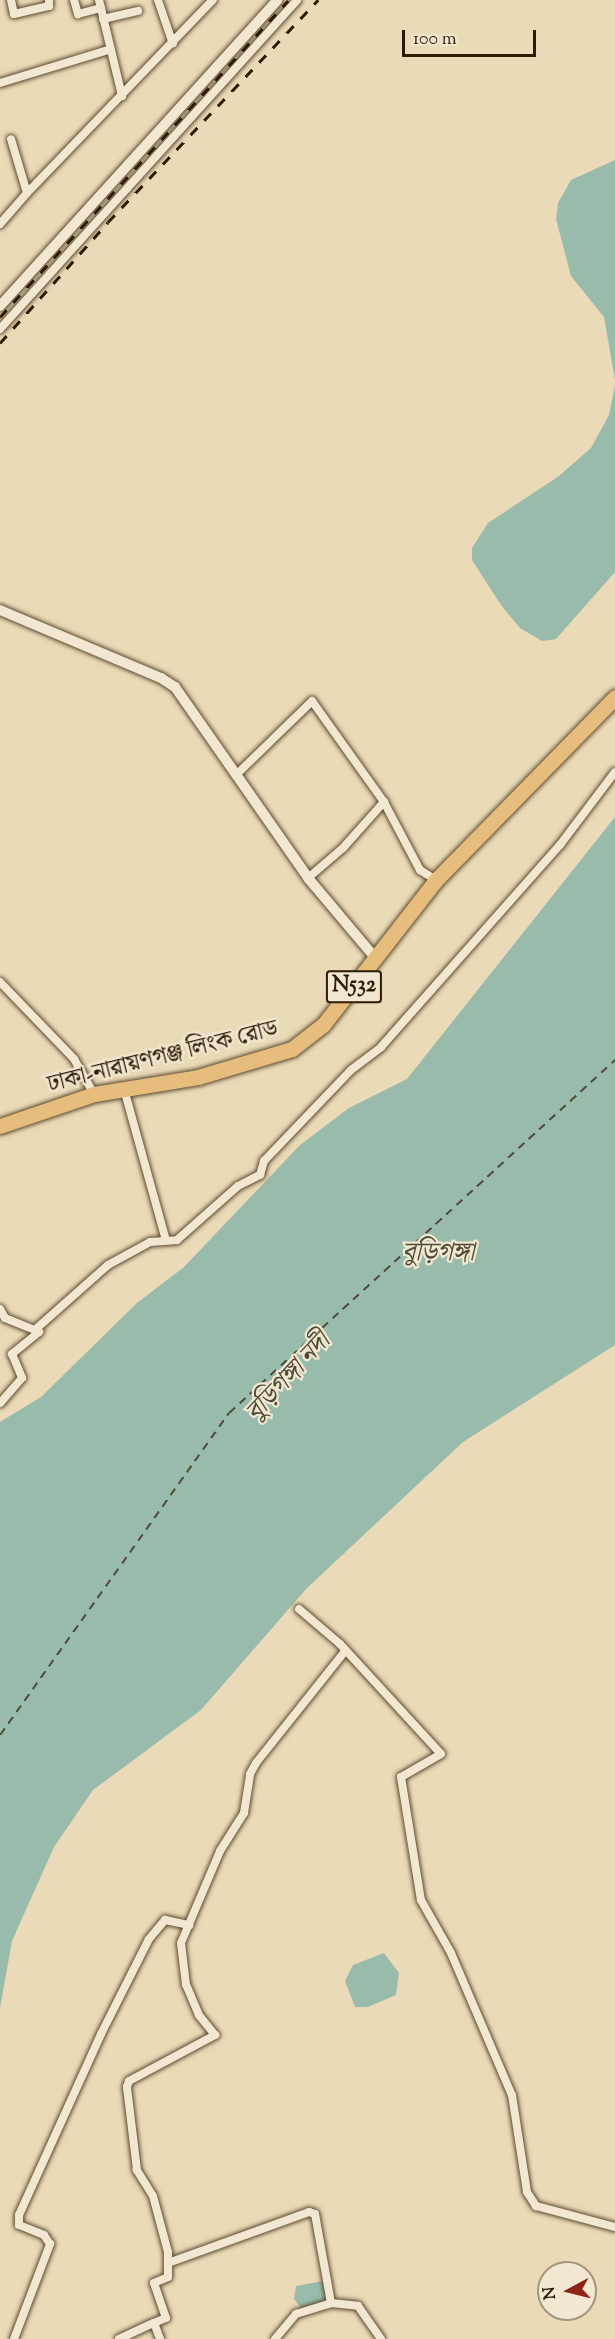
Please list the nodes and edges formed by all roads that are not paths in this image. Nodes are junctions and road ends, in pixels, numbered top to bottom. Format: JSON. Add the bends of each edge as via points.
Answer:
{"nodes":[{"id":1,"x":11,"y":0,"type":"edge"},
{"id":2,"x":49,"y":0,"type":"edge"},
{"id":3,"x":74,"y":0,"type":"edge"},
{"id":4,"x":159,"y":0,"type":"edge"},
{"id":5,"x":213,"y":0,"type":"edge"},
{"id":6,"x":277,"y":0,"type":"edge"},
{"id":7,"x":297,"y":0,"type":"edge"},
{"id":8,"x":100,"y":4,"type":"edge"},
{"id":9,"x":138,"y":11,"type":"dead end"},
{"id":10,"x":103,"y":19,"type":"junction"},
{"id":11,"x":173,"y":44,"type":"junction"},
{"id":12,"x":111,"y":49,"type":"junction"},
{"id":13,"x":0,"y":82,"type":"edge"},
{"id":14,"x":122,"y":96,"type":"junction"},
{"id":15,"x":11,"y":139,"type":"dead end"},
{"id":16,"x":27,"y":193,"type":"junction"},
{"id":17,"x":0,"y":224,"type":"edge"},
{"id":18,"x":0,"y":306,"type":"edge"},
{"id":19,"x":0,"y":329,"type":"edge"},
{"id":20,"x":0,"y":610,"type":"edge"},
{"id":21,"x":615,"y":697,"type":"edge"},
{"id":22,"x":615,"y":772,"type":"edge"},
{"id":23,"x":236,"y":775,"type":"junction"},
{"id":24,"x":384,"y":802,"type":"junction"},
{"id":25,"x":308,"y":878,"type":"junction"},
{"id":26,"x":436,"y":880,"type":"junction"},
{"id":27,"x":377,"y":960,"type":"junction"},
{"id":28,"x":0,"y":982,"type":"edge"},
{"id":29,"x":124,"y":1089,"type":"junction"},
{"id":30,"x":94,"y":1094,"type":"junction"},
{"id":31,"x":0,"y":1126,"type":"edge"},
{"id":32,"x":166,"y":1240,"type":"junction"},
{"id":33,"x":0,"y":1309,"type":"edge"},
{"id":34,"x":37,"y":1328,"type":"junction"},
{"id":35,"x":0,"y":1403,"type":"edge"},
{"id":36,"x":299,"y":1609,"type":"dead end"},
{"id":37,"x":345,"y":1651,"type":"junction"},
{"id":38,"x":189,"y":1925,"type":"junction"},
{"id":39,"x":615,"y":2227,"type":"edge"},
{"id":40,"x":168,"y":2263,"type":"junction"},
{"id":41,"x":330,"y":2303,"type":"junction"},
{"id":42,"x":154,"y":2323,"type":"junction"},
{"id":43,"x":14,"y":2339,"type":"edge"},
{"id":44,"x":119,"y":2339,"type":"edge"},
{"id":45,"x":160,"y":2339,"type":"edge"},
{"id":46,"x":274,"y":2339,"type":"edge"},
{"id":47,"x":381,"y":2339,"type":"edge"}],
"edges":[{"from":1,"to":2,"type":"street","via":[[14,14],[50,6]]},
{"from":3,"to":8,"type":"street","via":[[78,14]]},
{"from":4,"to":11,"type":"street"},
{"from":5,"to":11,"type":"street"},
{"from":6,"to":18,"type":"street"},
{"from":7,"to":19,"type":"street"},
{"from":8,"to":10,"type":"street"},
{"from":9,"to":10,"type":"street"},
{"from":10,"to":12,"type":"street"},
{"from":11,"to":14,"type":"street"},
{"from":12,"to":13,"type":"street"},
{"from":12,"to":14,"type":"street"},
{"from":14,"to":16,"type":"street"},
{"from":15,"to":16,"type":"street"},
{"from":16,"to":17,"type":"street"},
{"from":20,"to":23,"type":"street","via":[[175,687]]},
{"from":21,"to":26,"type":"highway","name":"ঢাকা-নারায়ণগঞ্জ লিংক রোড","number":"N532"},
{"from":22,"to":32,"type":"street","via":[[560,845],[381,1047],[351,1070],[264,1161],[260,1175],[238,1186],[177,1240]]},
{"from":23,"to":24,"type":"street","via":[[312,702]]},
{"from":23,"to":25,"type":"street"},
{"from":24,"to":25,"type":"street","via":[[343,848]]},
{"from":24,"to":26,"type":"street","via":[[420,870]]},
{"from":25,"to":27,"type":"street"},
{"from":26,"to":27,"type":"highway","name":"ঢাকা-নারায়ণগঞ্জ লিংক রোড","number":"N532"},
{"from":27,"to":29,"type":"highway","name":"ঢাকা-নারায়ণগঞ্জ লিংক রোড","number":"N532","via":[[322,1025],[292,1049],[198,1077]]},
{"from":28,"to":30,"type":"street","via":[[74,1059]]},
{"from":29,"to":30,"type":"highway","name":"ঢাকা-নারায়ণগঞ্জ লিংক রোড","number":"N532"},
{"from":29,"to":32,"type":"street"},
{"from":30,"to":31,"type":"highway","name":"ঢাকা-নারায়ণগঞ্জ লিংক রোড","number":"N532"},
{"from":32,"to":34,"type":"street","via":[[150,1242],[108,1265]]},
{"from":33,"to":34,"type":"street","via":[[5,1318]]},
{"from":34,"to":35,"type":"street","via":[[39,1332],[12,1354],[22,1378]]},
{"from":36,"to":37,"type":"street"},
{"from":37,"to":38,"type":"street","via":[[249,1774],[244,1813],[220,1851]]},
{"from":37,"to":39,"type":"street","via":[[441,1754],[401,1777],[421,1900],[452,1953],[512,2095],[527,2192],[536,2206]]},
{"from":38,"to":40,"type":"street","via":[[181,1943],[182,1972],[199,2015],[215,2035],[129,2081],[127,2088],[137,2170],[153,2196],[165,2235]]},
{"from":38,"to":43,"type":"street","via":[[165,1920],[149,1939],[19,2215],[19,2225],[44,2235],[50,2244]]},
{"from":40,"to":41,"type":"street","via":[[309,2212],[315,2214]]},
{"from":40,"to":42,"type":"street","via":[[168,2277],[154,2283],[166,2318]]},
{"from":41,"to":46,"type":"street","via":[[296,2314]]},
{"from":41,"to":47,"type":"street","via":[[358,2306]]},
{"from":42,"to":44,"type":"street"},
{"from":42,"to":45,"type":"street"}]}
